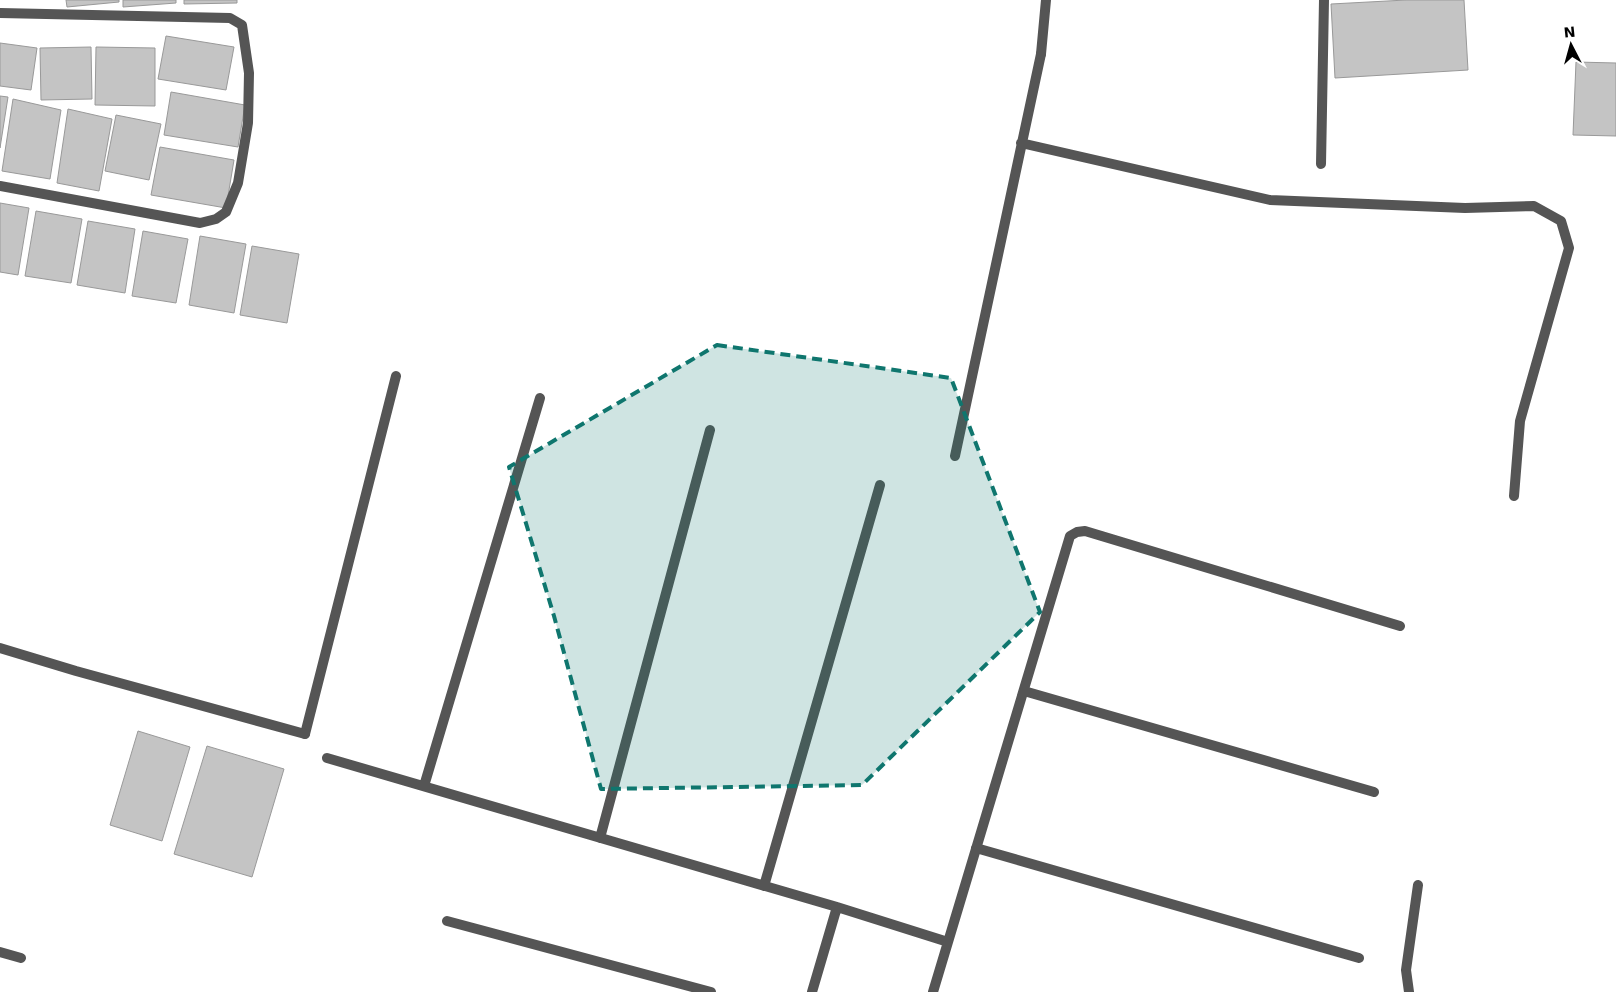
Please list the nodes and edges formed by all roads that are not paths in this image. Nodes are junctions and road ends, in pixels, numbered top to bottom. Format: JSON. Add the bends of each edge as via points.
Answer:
{"nodes":[{"id":1,"x":1046,"y":0,"type":"edge"},
{"id":2,"x":1324,"y":0,"type":"edge"},
{"id":3,"x":0,"y":13,"type":"edge"},
{"id":4,"x":1021,"y":143,"type":"junction"},
{"id":5,"x":1321,"y":164,"type":"dead end"},
{"id":6,"x":0,"y":186,"type":"edge"},
{"id":7,"x":396,"y":376,"type":"dead end"},
{"id":8,"x":540,"y":398,"type":"dead end"},
{"id":9,"x":710,"y":430,"type":"dead end"},
{"id":10,"x":955,"y":456,"type":"dead end"},
{"id":11,"x":880,"y":485,"type":"dead end"},
{"id":12,"x":1514,"y":496,"type":"dead end"},
{"id":13,"x":1400,"y":626,"type":"dead end"},
{"id":14,"x":0,"y":648,"type":"edge"},
{"id":15,"x":1024,"y":691,"type":"junction"},
{"id":16,"x":327,"y":758,"type":"dead end"},
{"id":17,"x":424,"y":786,"type":"junction"},
{"id":18,"x":1374,"y":792,"type":"dead end"},
{"id":19,"x":600,"y":838,"type":"junction"},
{"id":20,"x":976,"y":848,"type":"junction"},
{"id":21,"x":1418,"y":885,"type":"dead end"},
{"id":22,"x":764,"y":886,"type":"junction"},
{"id":23,"x":837,"y":907,"type":"junction"},
{"id":24,"x":447,"y":921,"type":"dead end"},
{"id":25,"x":948,"y":942,"type":"junction"},
{"id":26,"x":0,"y":952,"type":"edge"},
{"id":27,"x":21,"y":958,"type":"dead end"},
{"id":28,"x":1359,"y":958,"type":"dead end"},
{"id":29,"x":711,"y":992,"type":"edge"},
{"id":30,"x":812,"y":992,"type":"edge"},
{"id":31,"x":933,"y":992,"type":"edge"},
{"id":32,"x":1409,"y":992,"type":"edge"}],
"edges":[{"from":1,"to":4,"type":"street","via":[[1040,54]]},
{"from":2,"to":5,"type":"street"},
{"from":3,"to":6,"type":"street","via":[[230,18],[242,25],[249,73],[248,123],[238,184],[226,212],[216,219],[200,223]]},
{"from":4,"to":10,"type":"street"},
{"from":4,"to":12,"type":"street","via":[[1270,200],[1465,208],[1534,206],[1561,221],[1569,248],[1520,421]]},
{"from":7,"to":14,"type":"street","via":[[305,734]]},
{"from":8,"to":17,"type":"street"},
{"from":9,"to":19,"type":"street"},
{"from":11,"to":22,"type":"street"},
{"from":13,"to":15,"type":"street","via":[[1085,531],[1077,532],[1070,536]]},
{"from":15,"to":18,"type":"street"},
{"from":15,"to":20,"type":"street"},
{"from":16,"to":17,"type":"street"},
{"from":17,"to":19,"type":"street"},
{"from":19,"to":22,"type":"street"},
{"from":20,"to":25,"type":"street"},
{"from":20,"to":28,"type":"street"},
{"from":21,"to":32,"type":"street","via":[[1406,970]]},
{"from":22,"to":23,"type":"street"},
{"from":23,"to":25,"type":"street"},
{"from":23,"to":30,"type":"street"},
{"from":24,"to":29,"type":"street"},
{"from":25,"to":31,"type":"street"},
{"from":26,"to":27,"type":"street"}]}
